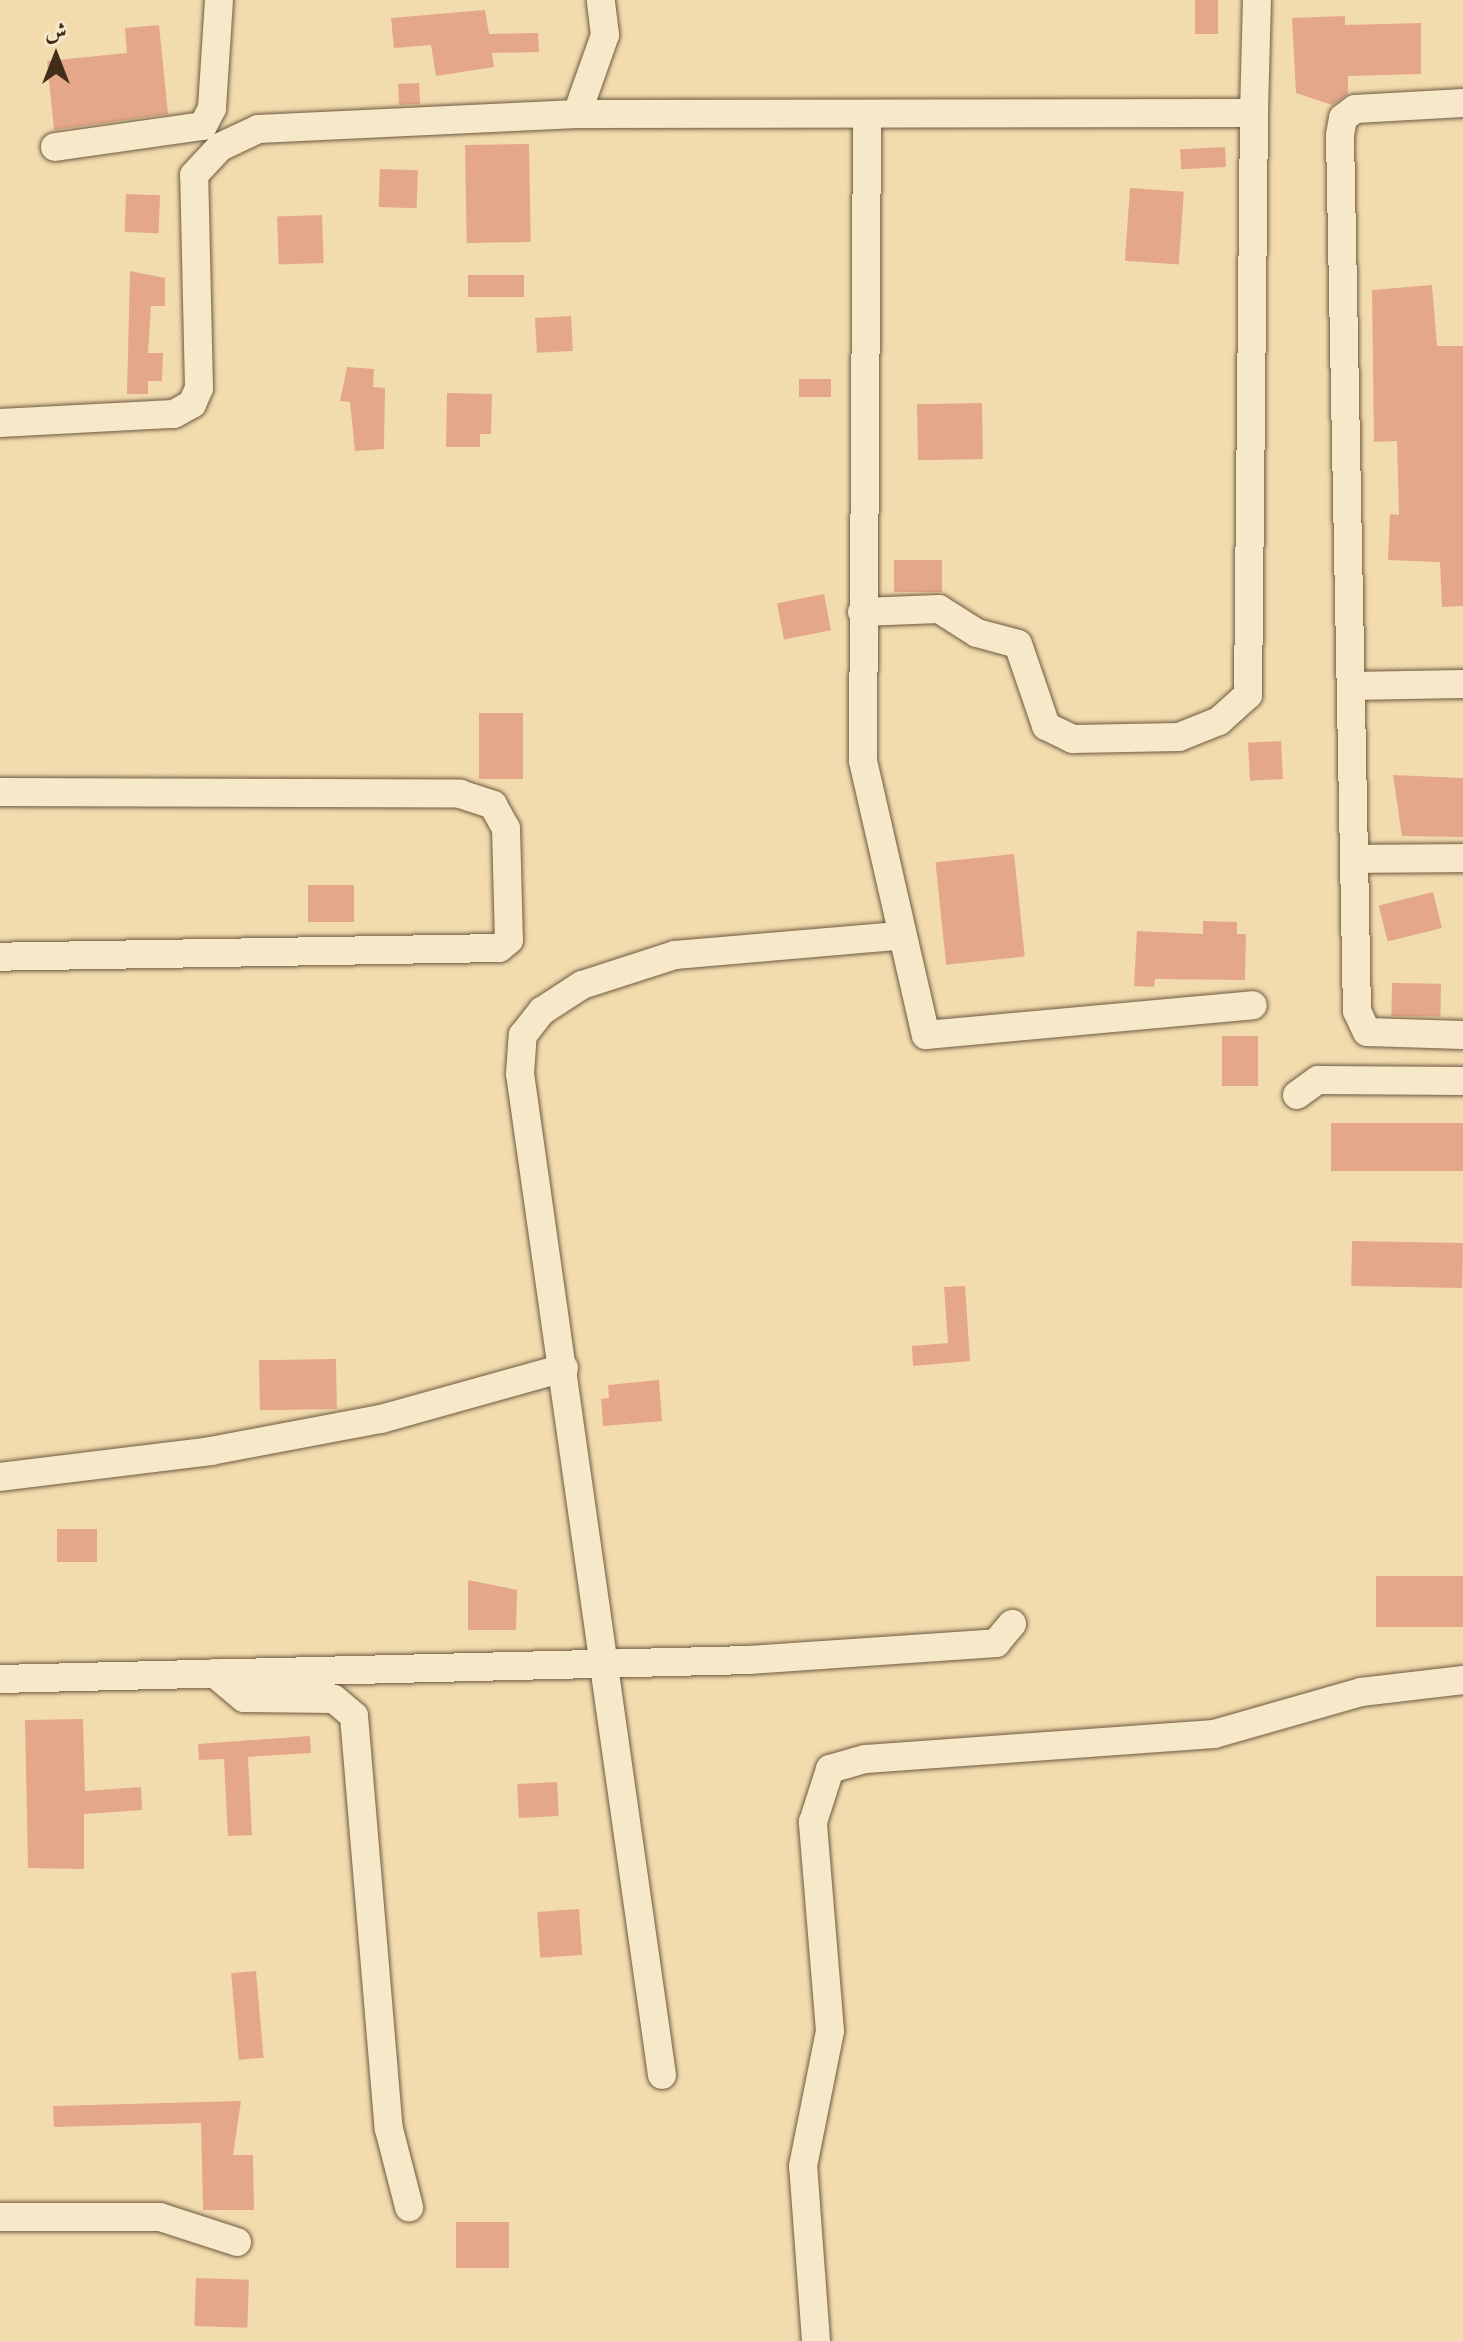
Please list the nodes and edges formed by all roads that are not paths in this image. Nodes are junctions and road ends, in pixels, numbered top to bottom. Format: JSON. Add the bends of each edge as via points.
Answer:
{"nodes":[{"id":1,"x":219,"y":0,"type":"edge"},
{"id":2,"x":601,"y":0,"type":"edge"},
{"id":3,"x":1257,"y":0,"type":"edge"},
{"id":4,"x":1463,"y":103,"type":"edge"},
{"id":5,"x":1254,"y":113,"type":"junction"},
{"id":6,"x":577,"y":114,"type":"junction"},
{"id":7,"x":867,"y":118,"type":"junction"},
{"id":8,"x":55,"y":147,"type":"dead end"},
{"id":9,"x":0,"y":423,"type":"edge"},
{"id":10,"x":862,"y":612,"type":"junction"},
{"id":11,"x":1463,"y":684,"type":"edge"},
{"id":12,"x":1351,"y":686,"type":"junction"},
{"id":13,"x":0,"y":792,"type":"edge"},
{"id":14,"x":1463,"y":858,"type":"edge"},
{"id":15,"x":1354,"y":859,"type":"junction"},
{"id":16,"x":898,"y":936,"type":"junction"},
{"id":17,"x":0,"y":957,"type":"edge"},
{"id":18,"x":1253,"y":1005,"type":"dead end"},
{"id":19,"x":1463,"y":1035,"type":"edge"},
{"id":20,"x":1463,"y":1081,"type":"edge"},
{"id":21,"x":1297,"y":1095,"type":"dead end"},
{"id":22,"x":564,"y":1368,"type":"junction"},
{"id":23,"x":0,"y":1477,"type":"edge"},
{"id":24,"x":1012,"y":1624,"type":"dead end"},
{"id":25,"x":602,"y":1667,"type":"junction"},
{"id":26,"x":214,"y":1673,"type":"junction"},
{"id":27,"x":0,"y":1679,"type":"edge"},
{"id":28,"x":1463,"y":1680,"type":"edge"},
{"id":29,"x":662,"y":2075,"type":"dead end"},
{"id":30,"x":409,"y":2207,"type":"dead end"},
{"id":31,"x":0,"y":2217,"type":"edge"},
{"id":32,"x":237,"y":2242,"type":"dead end"},
{"id":33,"x":816,"y":2341,"type":"edge"}],
"edges":[{"from":1,"to":8,"type":"street","via":[[212,108],[203,126]]},
{"from":2,"to":6,"type":"street","via":[[605,35]]},
{"from":3,"to":5,"type":"street"},
{"from":4,"to":12,"type":"street","via":[[1355,109],[1341,127]]},
{"from":5,"to":7,"type":"street"},
{"from":5,"to":10,"type":"street","via":[[1248,695],[1219,721],[1179,737],[1073,739],[1046,726],[1018,644],[977,633],[939,609]]},
{"from":6,"to":7,"type":"street"},
{"from":6,"to":9,"type":"street","via":[[395,118],[258,129],[236,138],[194,175],[199,388],[192,404],[174,414]]},
{"from":7,"to":10,"type":"street"},
{"from":10,"to":16,"type":"street","via":[[863,761]]},
{"from":11,"to":12,"type":"street"},
{"from":12,"to":15,"type":"street"},
{"from":13,"to":17,"type":"street","via":[[460,794],[493,805],[506,828],[509,940],[499,948]]},
{"from":14,"to":15,"type":"street"},
{"from":15,"to":19,"type":"street","via":[[1362,1027]]},
{"from":16,"to":18,"type":"street","via":[[926,1035]]},
{"from":16,"to":22,"type":"street","via":[[675,955],[582,985],[542,1011],[523,1035],[520,1074]]},
{"from":20,"to":21,"type":"street","via":[[1318,1080]]},
{"from":22,"to":23,"type":"street","via":[[381,1419],[211,1451]]},
{"from":22,"to":25,"type":"street"},
{"from":24,"to":25,"type":"street","via":[[996,1643]]},
{"from":25,"to":26,"type":"street"},
{"from":25,"to":29,"type":"street"},
{"from":26,"to":27,"type":"street"},
{"from":26,"to":30,"type":"street","via":[[244,1698],[334,1699],[354,1716],[389,2129]]},
{"from":28,"to":33,"type":"street","via":[[1361,1692],[1214,1734],[866,1759],[830,1769],[813,1822],[830,2031],[803,2166]]},
{"from":31,"to":32,"type":"street","via":[[160,2217]]}]}
